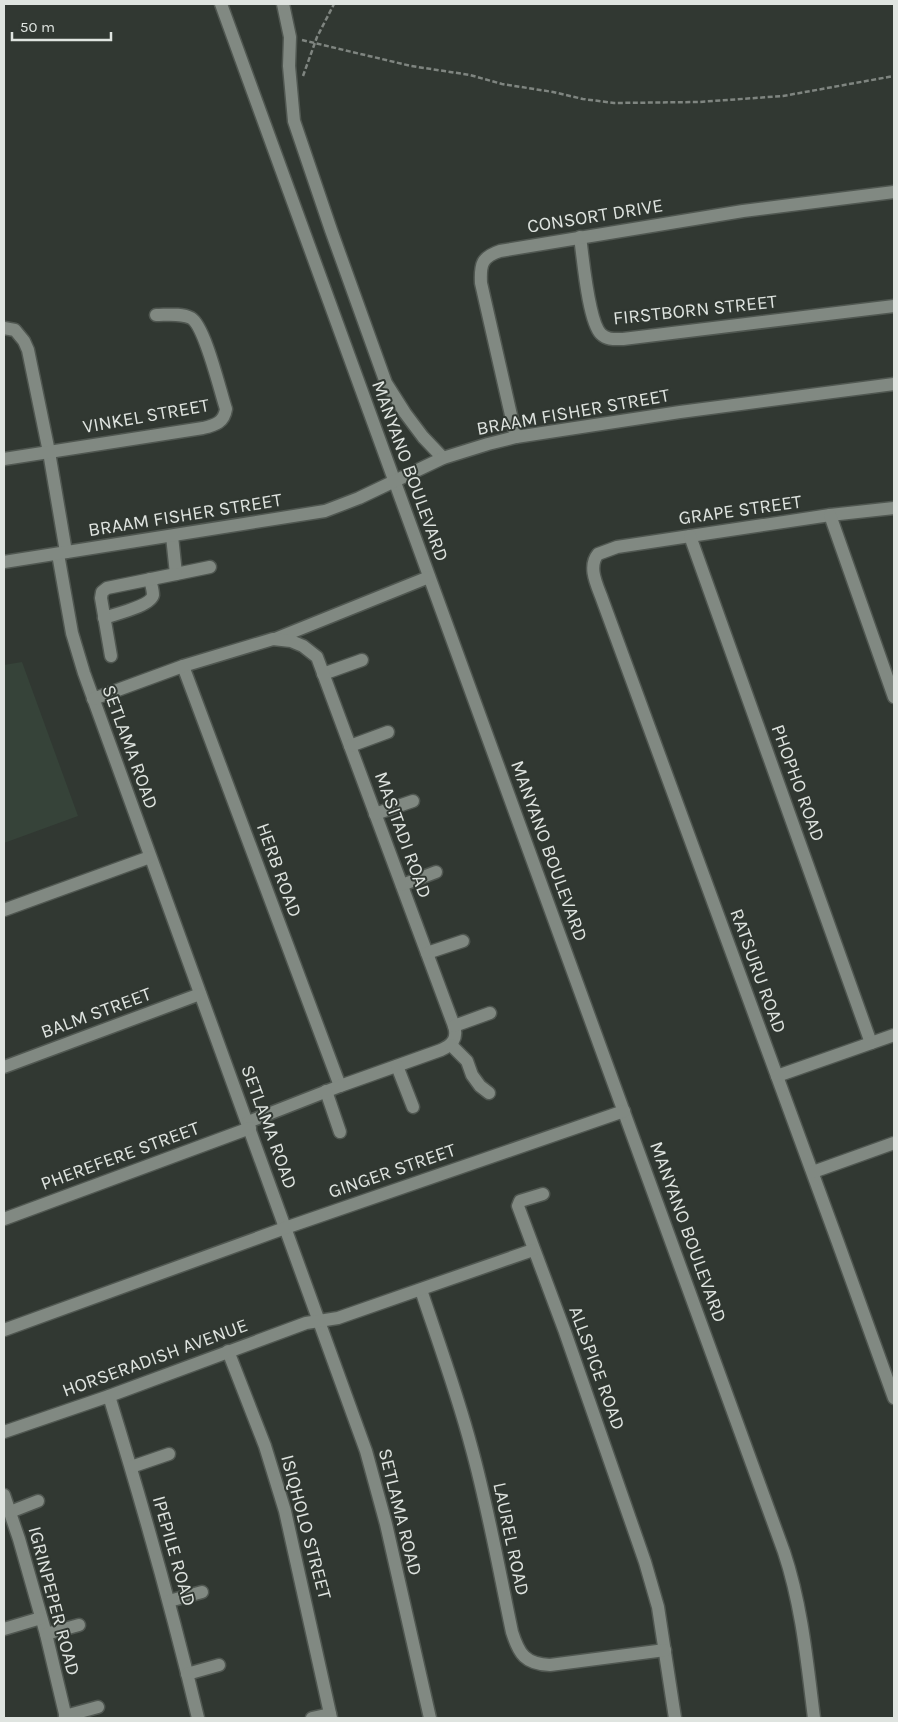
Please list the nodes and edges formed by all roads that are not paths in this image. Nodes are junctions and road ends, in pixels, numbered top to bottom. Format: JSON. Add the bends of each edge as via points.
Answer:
{"nodes":[{"id":1,"x":221,"y":4,"type":"edge"},
{"id":2,"x":283,"y":4,"type":"edge"},
{"id":3,"x":894,"y":192,"type":"edge"},
{"id":4,"x":580,"y":237,"type":"junction"},
{"id":5,"x":894,"y":306,"type":"edge"},
{"id":6,"x":156,"y":315,"type":"dead end"},
{"id":7,"x":10,"y":329,"type":"edge"},
{"id":8,"x":894,"y":384,"type":"edge"},
{"id":9,"x":516,"y":437,"type":"junction"},
{"id":10,"x":49,"y":452,"type":"junction"},
{"id":11,"x":443,"y":458,"type":"junction"},
{"id":12,"x":4,"y":459,"type":"edge"},
{"id":13,"x":394,"y":481,"type":"junction"},
{"id":14,"x":894,"y":508,"type":"edge"},
{"id":15,"x":830,"y":516,"type":"junction"},
{"id":16,"x":172,"y":536,"type":"junction"},
{"id":17,"x":690,"y":536,"type":"junction"},
{"id":18,"x":62,"y":553,"type":"junction"},
{"id":19,"x":595,"y":557,"type":"joint"},
{"id":20,"x":4,"y":562,"type":"edge"},
{"id":21,"x":210,"y":567,"type":"dead end"},
{"id":22,"x":176,"y":574,"type":"junction"},
{"id":23,"x":429,"y":577,"type":"junction"},
{"id":24,"x":150,"y":579,"type":"junction"},
{"id":25,"x":104,"y":618,"type":"junction"},
{"id":26,"x":273,"y":640,"type":"junction"},
{"id":27,"x":111,"y":656,"type":"dead end"},
{"id":28,"x":362,"y":660,"type":"dead end"},
{"id":29,"x":183,"y":666,"type":"junction"},
{"id":30,"x":323,"y":674,"type":"junction"},
{"id":31,"x":894,"y":697,"type":"edge"},
{"id":32,"x":93,"y":699,"type":"junction"},
{"id":33,"x":388,"y":732,"type":"dead end"},
{"id":34,"x":350,"y":746,"type":"junction"},
{"id":35,"x":413,"y":801,"type":"dead end"},
{"id":36,"x":375,"y":814,"type":"junction"},
{"id":37,"x":150,"y":857,"type":"junction"},
{"id":38,"x":436,"y":872,"type":"dead end"},
{"id":39,"x":402,"y":885,"type":"junction"},
{"id":40,"x":4,"y":910,"type":"edge"},
{"id":41,"x":463,"y":941,"type":"dead end"},
{"id":42,"x":427,"y":953,"type":"junction"},
{"id":43,"x":200,"y":994,"type":"junction"},
{"id":44,"x":490,"y":1013,"type":"dead end"},
{"id":45,"x":454,"y":1026,"type":"junction"},
{"id":46,"x":894,"y":1034,"type":"edge"},
{"id":47,"x":871,"y":1043,"type":"junction"},
{"id":48,"x":451,"y":1045,"type":"junction"},
{"id":49,"x":4,"y":1066,"type":"edge"},
{"id":50,"x":397,"y":1066,"type":"junction"},
{"id":51,"x":777,"y":1076,"type":"junction"},
{"id":52,"x":340,"y":1086,"type":"junction"},
{"id":53,"x":326,"y":1091,"type":"junction"},
{"id":54,"x":488,"y":1093,"type":"dead end"},
{"id":55,"x":412,"y":1107,"type":"dead end"},
{"id":56,"x":624,"y":1110,"type":"junction"},
{"id":57,"x":249,"y":1125,"type":"junction"},
{"id":58,"x":340,"y":1132,"type":"dead end"},
{"id":59,"x":894,"y":1143,"type":"edge"},
{"id":60,"x":814,"y":1172,"type":"junction"},
{"id":61,"x":543,"y":1194,"type":"dead end"},
{"id":62,"x":4,"y":1219,"type":"edge"},
{"id":63,"x":285,"y":1228,"type":"junction"},
{"id":64,"x":533,"y":1250,"type":"junction"},
{"id":65,"x":421,"y":1290,"type":"junction"},
{"id":66,"x":319,"y":1321,"type":"junction"},
{"id":67,"x":4,"y":1330,"type":"edge"},
{"id":68,"x":228,"y":1351,"type":"junction"},
{"id":69,"x":109,"y":1396,"type":"junction"},
{"id":70,"x":894,"y":1398,"type":"edge"},
{"id":71,"x":4,"y":1432,"type":"edge"},
{"id":72,"x":169,"y":1454,"type":"dead end"},
{"id":73,"x":131,"y":1467,"type":"junction"},
{"id":74,"x":4,"y":1495,"type":"edge"},
{"id":75,"x":38,"y":1501,"type":"dead end"},
{"id":76,"x":10,"y":1512,"type":"junction"},
{"id":77,"x":9,"y":1528,"type":"edge"},
{"id":78,"x":202,"y":1592,"type":"dead end"},
{"id":79,"x":169,"y":1602,"type":"junction"},
{"id":80,"x":41,"y":1618,"type":"junction"},
{"id":81,"x":79,"y":1626,"type":"dead end"},
{"id":82,"x":4,"y":1628,"type":"edge"},
{"id":83,"x":46,"y":1634,"type":"junction"},
{"id":84,"x":665,"y":1650,"type":"junction"},
{"id":85,"x":219,"y":1664,"type":"dead end"},
{"id":86,"x":187,"y":1674,"type":"junction"},
{"id":87,"x":98,"y":1707,"type":"dead end"},
{"id":88,"x":330,"y":1716,"type":"edge"},
{"id":89,"x":65,"y":1717,"type":"edge"},
{"id":90,"x":198,"y":1718,"type":"edge"},
{"id":91,"x":312,"y":1718,"type":"edge"},
{"id":92,"x":430,"y":1718,"type":"edge"},
{"id":93,"x":675,"y":1718,"type":"edge"},
{"id":94,"x":814,"y":1718,"type":"edge"}],
"edges":[{"from":1,"to":13,"type":"street","name":"MANYANO BOULEVARD"},
{"from":2,"to":11,"type":"street","via":[[290,37],[294,121],[331,230],[386,383],[423,437]]},
{"from":3,"to":4,"type":"street","name":"CONSORT DRIVE","via":[[743,211]]},
{"from":4,"to":5,"type":"street","name":"FIRSTBORN STREET","via":[[593,320],[606,338],[623,339]]},
{"from":4,"to":9,"type":"street","name":"CONSORT DRIVE","via":[[500,251],[485,259],[482,265],[482,283]]},
{"from":6,"to":10,"type":"street","name":"VINKEL STREET","via":[[192,318],[202,332],[226,408],[221,422],[203,428]]},
{"from":7,"to":10,"type":"street","name":"SETLAMA ROAD","via":[[24,341],[28,350]]},
{"from":8,"to":9,"type":"street","name":"BRAAM FISHER STREET"},
{"from":9,"to":11,"type":"street","name":"BRAAM FISHER STREET"},
{"from":10,"to":12,"type":"street"},
{"from":10,"to":18,"type":"street","name":"SETLAMA ROAD"},
{"from":11,"to":13,"type":"street","name":"BRAAM FISHER STREET"},
{"from":13,"to":16,"type":"street","name":"BRAAM FISHER STREET","via":[[325,511]]},
{"from":13,"to":23,"type":"street","name":"MANYANO BOULEVARD"},
{"from":14,"to":15,"type":"street","name":"GRAPE STREET"},
{"from":15,"to":17,"type":"street","name":"GRAPE STREET"},
{"from":15,"to":31,"type":"street"},
{"from":16,"to":18,"type":"street","name":"BRAAM FISHER STREET"},
{"from":16,"to":22,"type":"street"},
{"from":17,"to":19,"type":"street","name":"GRAPE STREET","via":[[617,547]]},
{"from":17,"to":47,"type":"street","name":"PHOPHO ROAD"},
{"from":18,"to":20,"type":"street","name":"BRAAM FISHER STREET"},
{"from":18,"to":32,"type":"street","name":"SETLAMA ROAD","via":[[72,633]]},
{"from":19,"to":51,"type":"street","name":"RATSURU ROAD","via":[[593,569],[599,591]]},
{"from":21,"to":22,"type":"street"},
{"from":22,"to":24,"type":"street"},
{"from":23,"to":26,"type":"street"},
{"from":23,"to":56,"type":"street","name":"MANYANO BOULEVARD"},
{"from":24,"to":25,"type":"street","via":[[151,600]]},
{"from":24,"to":25,"type":"street","via":[[102,592]]},
{"from":25,"to":27,"type":"street"},
{"from":26,"to":29,"type":"street","name":"MASITADI ROAD"},
{"from":26,"to":30,"type":"street","name":"MASITADI ROAD","via":[[291,641],[303,646],[317,657]]},
{"from":28,"to":30,"type":"street"},
{"from":29,"to":32,"type":"street","name":"MASITADI ROAD"},
{"from":29,"to":52,"type":"street","name":"HERB ROAD"},
{"from":30,"to":34,"type":"street","name":"MASITADI ROAD"},
{"from":32,"to":37,"type":"street","name":"SETLAMA ROAD"},
{"from":33,"to":34,"type":"street"},
{"from":34,"to":36,"type":"street","name":"MASITADI ROAD"},
{"from":35,"to":36,"type":"street"},
{"from":36,"to":39,"type":"street","name":"MASITADI ROAD"},
{"from":37,"to":40,"type":"street"},
{"from":37,"to":43,"type":"street","name":"SETLAMA ROAD"},
{"from":38,"to":39,"type":"street"},
{"from":39,"to":42,"type":"street","name":"MASITADI ROAD"},
{"from":41,"to":42,"type":"street"},
{"from":42,"to":45,"type":"street","name":"MASITADI ROAD"},
{"from":43,"to":49,"type":"street","name":"BALM STREET"},
{"from":43,"to":57,"type":"street","name":"SETLAMA ROAD"},
{"from":44,"to":45,"type":"street"},
{"from":45,"to":48,"type":"street","name":"MASITADI ROAD","via":[[455,1036]]},
{"from":46,"to":47,"type":"street"},
{"from":47,"to":51,"type":"street"},
{"from":48,"to":50,"type":"street"},
{"from":48,"to":54,"type":"street","via":[[467,1061],[476,1081]]},
{"from":50,"to":52,"type":"street"},
{"from":50,"to":55,"type":"street"},
{"from":51,"to":60,"type":"street","name":"RATSURU ROAD"},
{"from":52,"to":53,"type":"street"},
{"from":53,"to":57,"type":"street"},
{"from":53,"to":58,"type":"street"},
{"from":56,"to":63,"type":"street","name":"GINGER STREET"},
{"from":56,"to":94,"type":"street","name":"MANYANO BOULEVARD","via":[[792,1577]]},
{"from":57,"to":62,"type":"street","name":"PHEREFERE STREET"},
{"from":57,"to":63,"type":"street","name":"SETLAMA ROAD"},
{"from":59,"to":60,"type":"street"},
{"from":60,"to":70,"type":"street","name":"RATSURU ROAD"},
{"from":61,"to":64,"type":"street","name":"ALLSPICE ROAD","via":[[520,1201],[518,1206]]},
{"from":63,"to":66,"type":"street","name":"SETLAMA ROAD"},
{"from":63,"to":67,"type":"street","name":"GINGER STREET"},
{"from":64,"to":65,"type":"street"},
{"from":64,"to":84,"type":"street","name":"ALLSPICE ROAD","via":[[646,1562]]},
{"from":65,"to":66,"type":"street","via":[[338,1318]]},
{"from":65,"to":84,"type":"street","name":"LAUREL ROAD","via":[[471,1445],[512,1632],[519,1650],[531,1662],[550,1665]]},
{"from":66,"to":68,"type":"street","name":"HORSERADISH AVENUE"},
{"from":66,"to":92,"type":"street","name":"SETLAMA ROAD","via":[[374,1475]]},
{"from":68,"to":69,"type":"street","name":"HORSERADISH AVENUE"},
{"from":68,"to":88,"type":"street","name":"ISIQHOLO STREET","via":[[265,1446],[285,1511]]},
{"from":69,"to":71,"type":"street","name":"HORSERADISH AVENUE"},
{"from":69,"to":73,"type":"street","name":"IPEPILE ROAD"},
{"from":72,"to":73,"type":"street"},
{"from":73,"to":79,"type":"street","name":"IPEPILE ROAD"},
{"from":74,"to":76,"type":"street","name":"IGRINPEPER ROAD"},
{"from":75,"to":76,"type":"street"},
{"from":76,"to":77,"type":"street","name":"IGRINPEPER ROAD"},
{"from":77,"to":80,"type":"street","name":"IGRINPEPER ROAD"},
{"from":78,"to":79,"type":"street"},
{"from":79,"to":86,"type":"street","name":"IPEPILE ROAD"},
{"from":80,"to":82,"type":"street"},
{"from":80,"to":83,"type":"street","name":"IGRINPEPER ROAD"},
{"from":81,"to":83,"type":"street"},
{"from":83,"to":89,"type":"street","name":"IGRINPEPER ROAD"},
{"from":84,"to":93,"type":"street","name":"ALLSPICE ROAD"},
{"from":85,"to":86,"type":"street"},
{"from":86,"to":90,"type":"street","name":"IPEPILE ROAD"},
{"from":87,"to":89,"type":"street"},
{"from":88,"to":91,"type":"street"}]}
